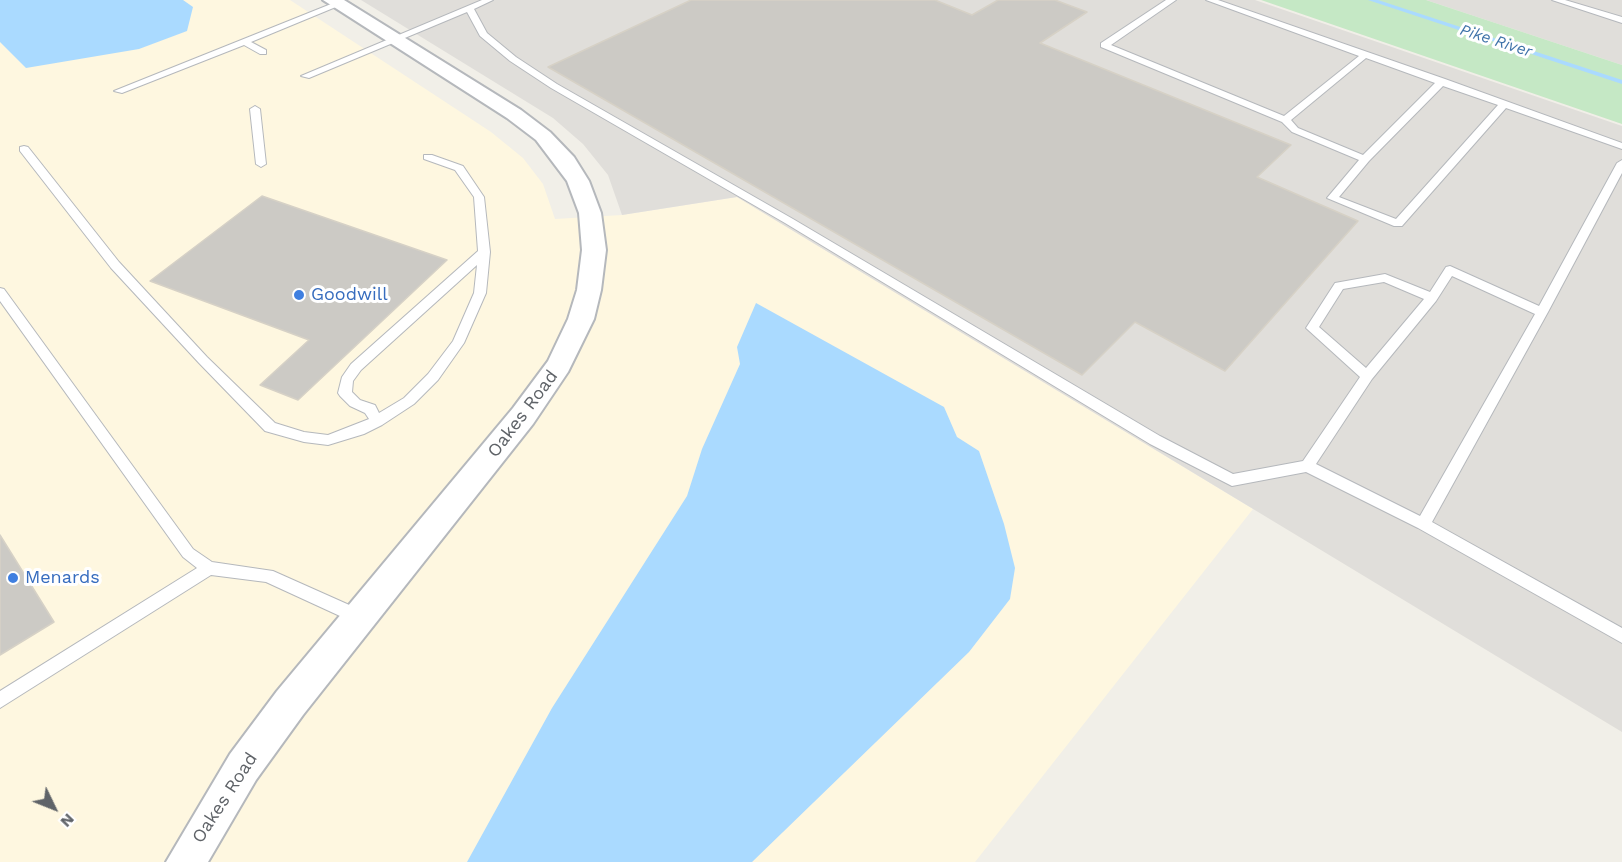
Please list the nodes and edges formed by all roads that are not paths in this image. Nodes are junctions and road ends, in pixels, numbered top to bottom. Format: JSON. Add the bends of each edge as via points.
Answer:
{"nodes":[{"id":1,"x":489,"y":0,"type":"edge"},
{"id":2,"x":1172,"y":0,"type":"edge"},
{"id":3,"x":1210,"y":0,"type":"edge"},
{"id":4,"x":1556,"y":0,"type":"edge"},
{"id":5,"x":336,"y":2,"type":"edge"},
{"id":6,"x":469,"y":8,"type":"junction"},
{"id":7,"x":1622,"y":20,"type":"edge"},
{"id":8,"x":393,"y":39,"type":"junction"},
{"id":9,"x":245,"y":42,"type":"junction"},
{"id":10,"x":263,"y":52,"type":"dead end"},
{"id":11,"x":1365,"y":55,"type":"junction"},
{"id":12,"x":306,"y":76,"type":"dead end"},
{"id":13,"x":1442,"y":81,"type":"junction"},
{"id":14,"x":119,"y":91,"type":"dead end"},
{"id":15,"x":1504,"y":104,"type":"junction"},
{"id":16,"x":255,"y":108,"type":"dead end"},
{"id":17,"x":1284,"y":120,"type":"junction"},
{"id":18,"x":1622,"y":146,"type":"edge"},
{"id":19,"x":24,"y":149,"type":"dead end"},
{"id":20,"x":428,"y":157,"type":"dead end"},
{"id":21,"x":1365,"y":159,"type":"junction"},
{"id":22,"x":261,"y":164,"type":"dead end"},
{"id":23,"x":1622,"y":164,"type":"edge"},
{"id":24,"x":483,"y":252,"type":"junction"},
{"id":25,"x":0,"y":292,"type":"edge"},
{"id":26,"x":1432,"y":298,"type":"junction"},
{"id":27,"x":1542,"y":312,"type":"junction"},
{"id":28,"x":1367,"y":376,"type":"junction"},
{"id":29,"x":377,"y":421,"type":"junction"},
{"id":30,"x":1307,"y":466,"type":"junction"},
{"id":31,"x":1423,"y":524,"type":"junction"},
{"id":32,"x":209,"y":568,"type":"junction"},
{"id":33,"x":360,"y":618,"type":"junction"},
{"id":34,"x":1622,"y":636,"type":"edge"},
{"id":35,"x":0,"y":699,"type":"edge"},
{"id":36,"x":186,"y":862,"type":"edge"}],
"edges":[{"from":1,"to":6,"type":"lane"},
{"from":2,"to":17,"type":"lane","via":[[1104,45]]},
{"from":3,"to":11,"type":"lane"},
{"from":4,"to":7,"type":"lane"},
{"from":5,"to":8,"type":"street","name":"Oakes Road"},
{"from":5,"to":9,"type":"lane"},
{"from":6,"to":8,"type":"lane"},
{"from":6,"to":30,"type":"lane","via":[[483,34],[554,86],[1155,440],[1232,480]]},
{"from":8,"to":12,"type":"lane"},
{"from":8,"to":33,"type":"street","name":"Oakes Road","via":[[543,136],[578,181],[590,213],[594,250],[584,309],[559,365],[523,416]]},
{"from":9,"to":10,"type":"lane"},
{"from":9,"to":14,"type":"lane"},
{"from":11,"to":13,"type":"lane"},
{"from":11,"to":17,"type":"lane"},
{"from":13,"to":15,"type":"lane"},
{"from":13,"to":21,"type":"lane"},
{"from":15,"to":18,"type":"lane"},
{"from":15,"to":21,"type":"lane","via":[[1398,224],[1332,198]]},
{"from":16,"to":22,"type":"lane"},
{"from":17,"to":21,"type":"lane","via":[[1295,130]]},
{"from":19,"to":29,"type":"lane","via":[[115,265],[270,427],[328,440]]},
{"from":20,"to":24,"type":"lane","via":[[459,168],[478,197]]},
{"from":23,"to":27,"type":"lane"},
{"from":24,"to":29,"type":"lane","via":[[480,293],[458,343],[409,401]]},
{"from":24,"to":29,"type":"lane","via":[[356,367],[347,380],[345,393],[355,403],[370,409]]},
{"from":25,"to":32,"type":"lane","via":[[188,553]]},
{"from":26,"to":27,"type":"lane","via":[[1450,270]]},
{"from":26,"to":28,"type":"lane"},
{"from":26,"to":28,"type":"lane","via":[[1385,278],[1339,286],[1312,328]]},
{"from":27,"to":31,"type":"lane"},
{"from":28,"to":30,"type":"lane"},
{"from":30,"to":31,"type":"lane"},
{"from":31,"to":34,"type":"lane"},
{"from":32,"to":33,"type":"lane","via":[[268,576]]},
{"from":32,"to":35,"type":"lane"},
{"from":33,"to":36,"type":"street","name":"Oakes Road","via":[[243,767]]}]}
